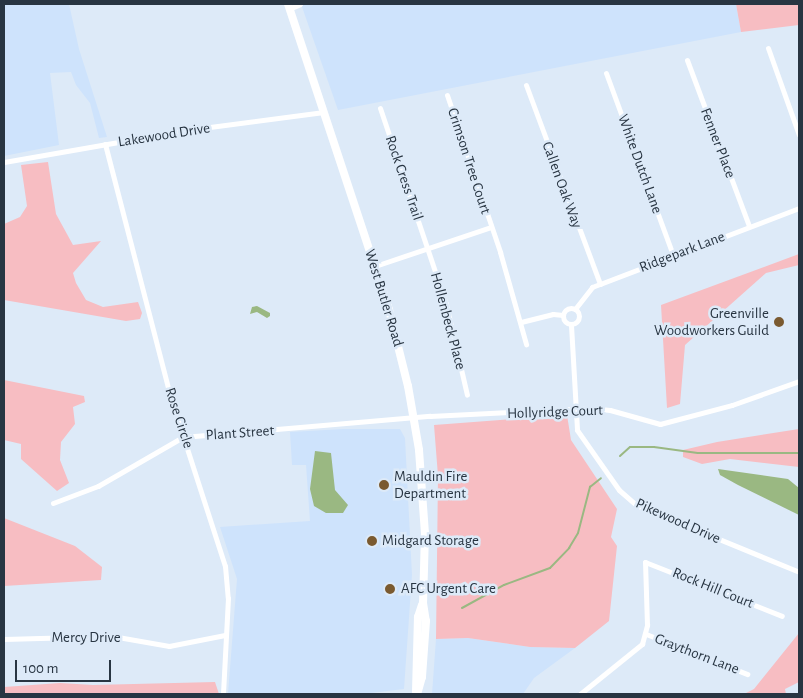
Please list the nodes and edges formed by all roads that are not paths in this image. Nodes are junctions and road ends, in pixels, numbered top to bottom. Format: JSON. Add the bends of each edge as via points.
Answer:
{"nodes":[{"id":1,"x":300,"y":4,"type":"edge"},
{"id":2,"x":288,"y":6,"type":"edge"},
{"id":3,"x":768,"y":48,"type":"dead end"},
{"id":4,"x":687,"y":60,"type":"dead end"},
{"id":5,"x":606,"y":73,"type":"dead end"},
{"id":6,"x":526,"y":85,"type":"dead end"},
{"id":7,"x":447,"y":95,"type":"dead end"},
{"id":8,"x":380,"y":108,"type":"dead end"},
{"id":9,"x":324,"y":112,"type":"junction"},
{"id":10,"x":799,"y":135,"type":"edge"},
{"id":11,"x":105,"y":144,"type":"junction"},
{"id":12,"x":4,"y":162,"type":"edge"},
{"id":13,"x":799,"y":208,"type":"edge"},
{"id":14,"x":749,"y":226,"type":"junction"},
{"id":15,"x":491,"y":227,"type":"junction"},
{"id":16,"x":428,"y":248,"type":"junction"},
{"id":17,"x":673,"y":256,"type":"junction"},
{"id":18,"x":375,"y":266,"type":"junction"},
{"id":19,"x":600,"y":284,"type":"junction"},
{"id":20,"x":575,"y":309,"type":"junction"},
{"id":21,"x":563,"y":315,"type":"junction"},
{"id":22,"x":521,"y":322,"type":"junction"},
{"id":23,"x":571,"y":325,"type":"junction"},
{"id":24,"x":526,"y":344,"type":"dead end"},
{"id":25,"x":799,"y":381,"type":"edge"},
{"id":26,"x":467,"y":394,"type":"dead end"},
{"id":27,"x":574,"y":408,"type":"junction"},
{"id":28,"x":413,"y":417,"type":"junction"},
{"id":29,"x":183,"y":437,"type":"junction"},
{"id":30,"x":53,"y":503,"type":"dead end"},
{"id":31,"x":799,"y":572,"type":"edge"},
{"id":32,"x":782,"y":616,"type":"dead end"},
{"id":33,"x":646,"y":634,"type":"junction"},
{"id":34,"x":225,"y":635,"type":"junction"},
{"id":35,"x":4,"y":639,"type":"edge"},
{"id":36,"x":747,"y":674,"type":"dead end"},
{"id":37,"x":223,"y":694,"type":"edge"},
{"id":38,"x":417,"y":694,"type":"edge"},
{"id":39,"x":580,"y":694,"type":"edge"}],
"edges":[{"from":1,"to":2,"type":"street"},
{"from":2,"to":9,"type":"main road","name":"West Butler Road"},
{"from":3,"to":10,"type":"street"},
{"from":4,"to":14,"type":"street","name":"Fenner Place"},
{"from":5,"to":17,"type":"street","name":"White Dutch Lane"},
{"from":6,"to":19,"type":"street","name":"Callen Oak Way"},
{"from":7,"to":15,"type":"street","name":"Crimson Tree Court"},
{"from":8,"to":16,"type":"street","name":"Rock Cress Trail"},
{"from":9,"to":11,"type":"street","name":"Lakewood Drive"},
{"from":9,"to":18,"type":"main road","name":"West Butler Road"},
{"from":11,"to":12,"type":"street","name":"Lakewood Drive"},
{"from":11,"to":29,"type":"street","name":"Rose Circle","via":[[142,294]]},
{"from":13,"to":14,"type":"street","name":"Ridgepark Lane"},
{"from":14,"to":17,"type":"street","name":"Ridgepark Lane"},
{"from":15,"to":16,"type":"street"},
{"from":15,"to":22,"type":"street","name":"Crimson Tree Court"},
{"from":16,"to":18,"type":"street"},
{"from":16,"to":26,"type":"street","name":"Hollenbeck Place","via":[[446,304]]},
{"from":17,"to":19,"type":"street","name":"Ridgepark Lane"},
{"from":18,"to":28,"type":"main road","name":"West Butler Road","via":[[400,348]]},
{"from":19,"to":20,"type":"street","name":"Ridgepark Lane","via":[[592,287]]},
{"from":20,"to":21,"type":"street","via":[[568,308]]},
{"from":20,"to":23,"type":"street","via":[[580,318]]},
{"from":21,"to":22,"type":"street","via":[[553,314]]},
{"from":21,"to":23,"type":"street","via":[[565,322]]},
{"from":22,"to":24,"type":"street","name":"Crimson Tree Court"},
{"from":23,"to":27,"type":"street"},
{"from":25,"to":27,"type":"street","name":"Hollyridge Court","via":[[732,405],[660,424],[610,410]]},
{"from":27,"to":28,"type":"street","name":"Hollyridge Court"},
{"from":27,"to":31,"type":"street","name":"Pikewood Drive","via":[[577,430],[628,499]]},
{"from":28,"to":29,"type":"street","name":"Plant Street"},
{"from":28,"to":38,"type":"main road","name":"West Butler Road","via":[[424,512],[423,603],[426,621]]},
{"from":29,"to":30,"type":"street","name":"Plant Street","via":[[98,486]]},
{"from":29,"to":34,"type":"street","name":"Rose Circle","via":[[227,575]]},
{"from":32,"to":33,"type":"street","name":"Rock Hill Court","via":[[645,562]]},
{"from":33,"to":36,"type":"street","name":"Graythorn Lane"},
{"from":33,"to":39,"type":"street","via":[[635,653]]},
{"from":34,"to":35,"type":"street","name":"Mercy Drive","via":[[169,646],[112,636]]},
{"from":34,"to":37,"type":"street","name":"Rose Circle"}]}
